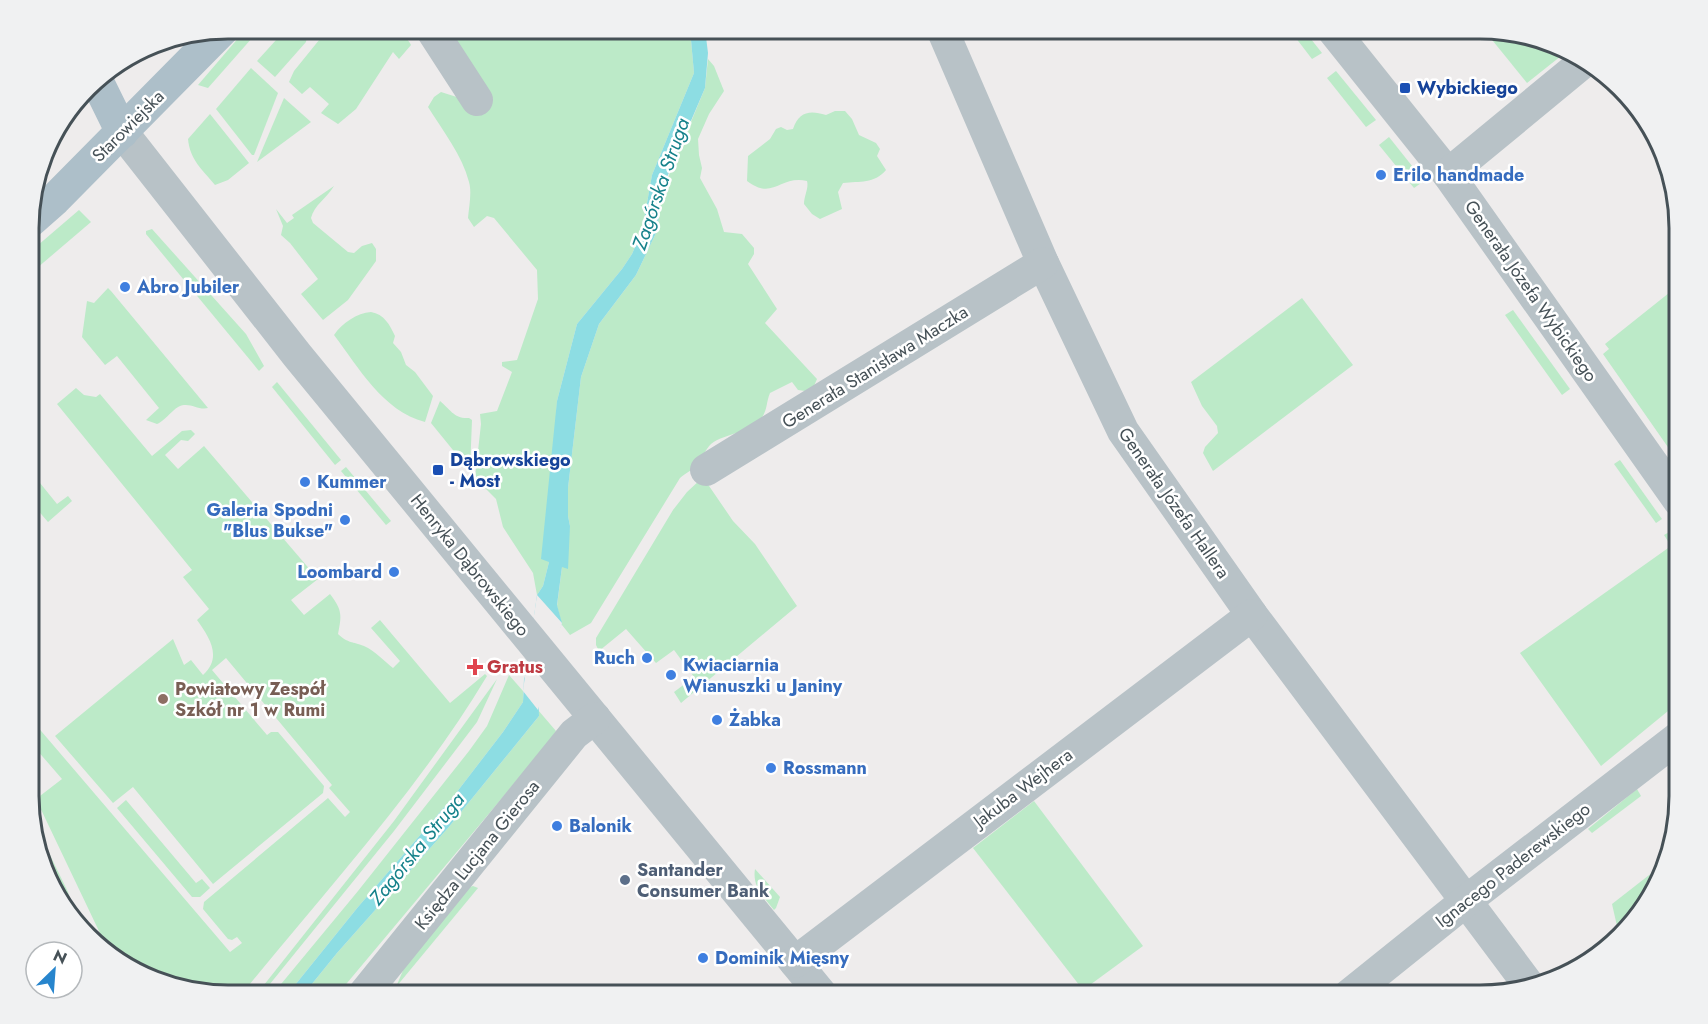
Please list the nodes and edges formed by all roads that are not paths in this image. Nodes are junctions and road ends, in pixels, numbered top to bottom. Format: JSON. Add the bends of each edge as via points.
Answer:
{"nodes":[{"id":1,"x":438,"y":39,"type":"edge"},
{"id":2,"x":947,"y":39,"type":"edge"},
{"id":3,"x":1341,"y":39,"type":"edge"},
{"id":4,"x":213,"y":40,"type":"edge"},
{"id":5,"x":1578,"y":67,"type":"edge"},
{"id":6,"x":101,"y":88,"type":"edge"},
{"id":7,"x":477,"y":100,"type":"dead end"},
{"id":8,"x":88,"y":101,"type":"edge"},
{"id":9,"x":122,"y":132,"type":"junction"},
{"id":10,"x":1448,"y":174,"type":"junction"},
{"id":11,"x":40,"y":211,"type":"edge"},
{"id":12,"x":1043,"y":263,"type":"junction"},
{"id":13,"x":706,"y":470,"type":"dead end"},
{"id":14,"x":1669,"y":487,"type":"edge"},
{"id":15,"x":1252,"y":615,"type":"junction"},
{"id":16,"x":595,"y":718,"type":"junction"},
{"id":17,"x":1669,"y":745,"type":"edge"},
{"id":18,"x":1473,"y":910,"type":"junction"},
{"id":19,"x":795,"y":962,"type":"junction"},
{"id":20,"x":1524,"y":979,"type":"edge"},
{"id":21,"x":371,"y":985,"type":"edge"},
{"id":22,"x":814,"y":985,"type":"edge"},
{"id":23,"x":1364,"y":985,"type":"edge"}],
"edges":[{"from":1,"to":7,"type":"street"},
{"from":2,"to":12,"type":"street","name":"Generała Józefa Hallera"},
{"from":3,"to":10,"type":"street","name":"Generała Józefa Wybickiego"},
{"from":4,"to":9,"type":"main road","name":"Starowiejska"},
{"from":5,"to":10,"type":"street"},
{"from":6,"to":9,"type":"main road","name":"Henryka Dąbrowskiego"},
{"from":8,"to":9,"type":"main road","name":"Henryka Dąbrowskiego"},
{"from":9,"to":11,"type":"main road","name":"Starowiejska"},
{"from":9,"to":16,"type":"street","name":"Henryka Dąbrowskiego","via":[[297,355]]},
{"from":10,"to":14,"type":"street","name":"Generała Józefa Wybickiego"},
{"from":12,"to":13,"type":"street","name":"Generała Stanisława Maczka"},
{"from":12,"to":15,"type":"street","name":"Generała Józefa Hallera","via":[[1123,431]]},
{"from":15,"to":18,"type":"street","name":"Generała Józefa Hallera"},
{"from":15,"to":19,"type":"street","name":"Jakuba Wejhera"},
{"from":16,"to":19,"type":"street","name":"Henryka Dąbrowskiego"},
{"from":16,"to":21,"type":"street","name":"Księdza Lucjana Gierosa","via":[[574,734]]},
{"from":17,"to":18,"type":"street","name":"Ignacego Paderewskiego"},
{"from":18,"to":20,"type":"street","name":"Generała Józefa Hallera"},
{"from":18,"to":23,"type":"street","name":"Ignacego Paderewskiego"},
{"from":19,"to":22,"type":"street","name":"Henryka Dąbrowskiego"}]}
